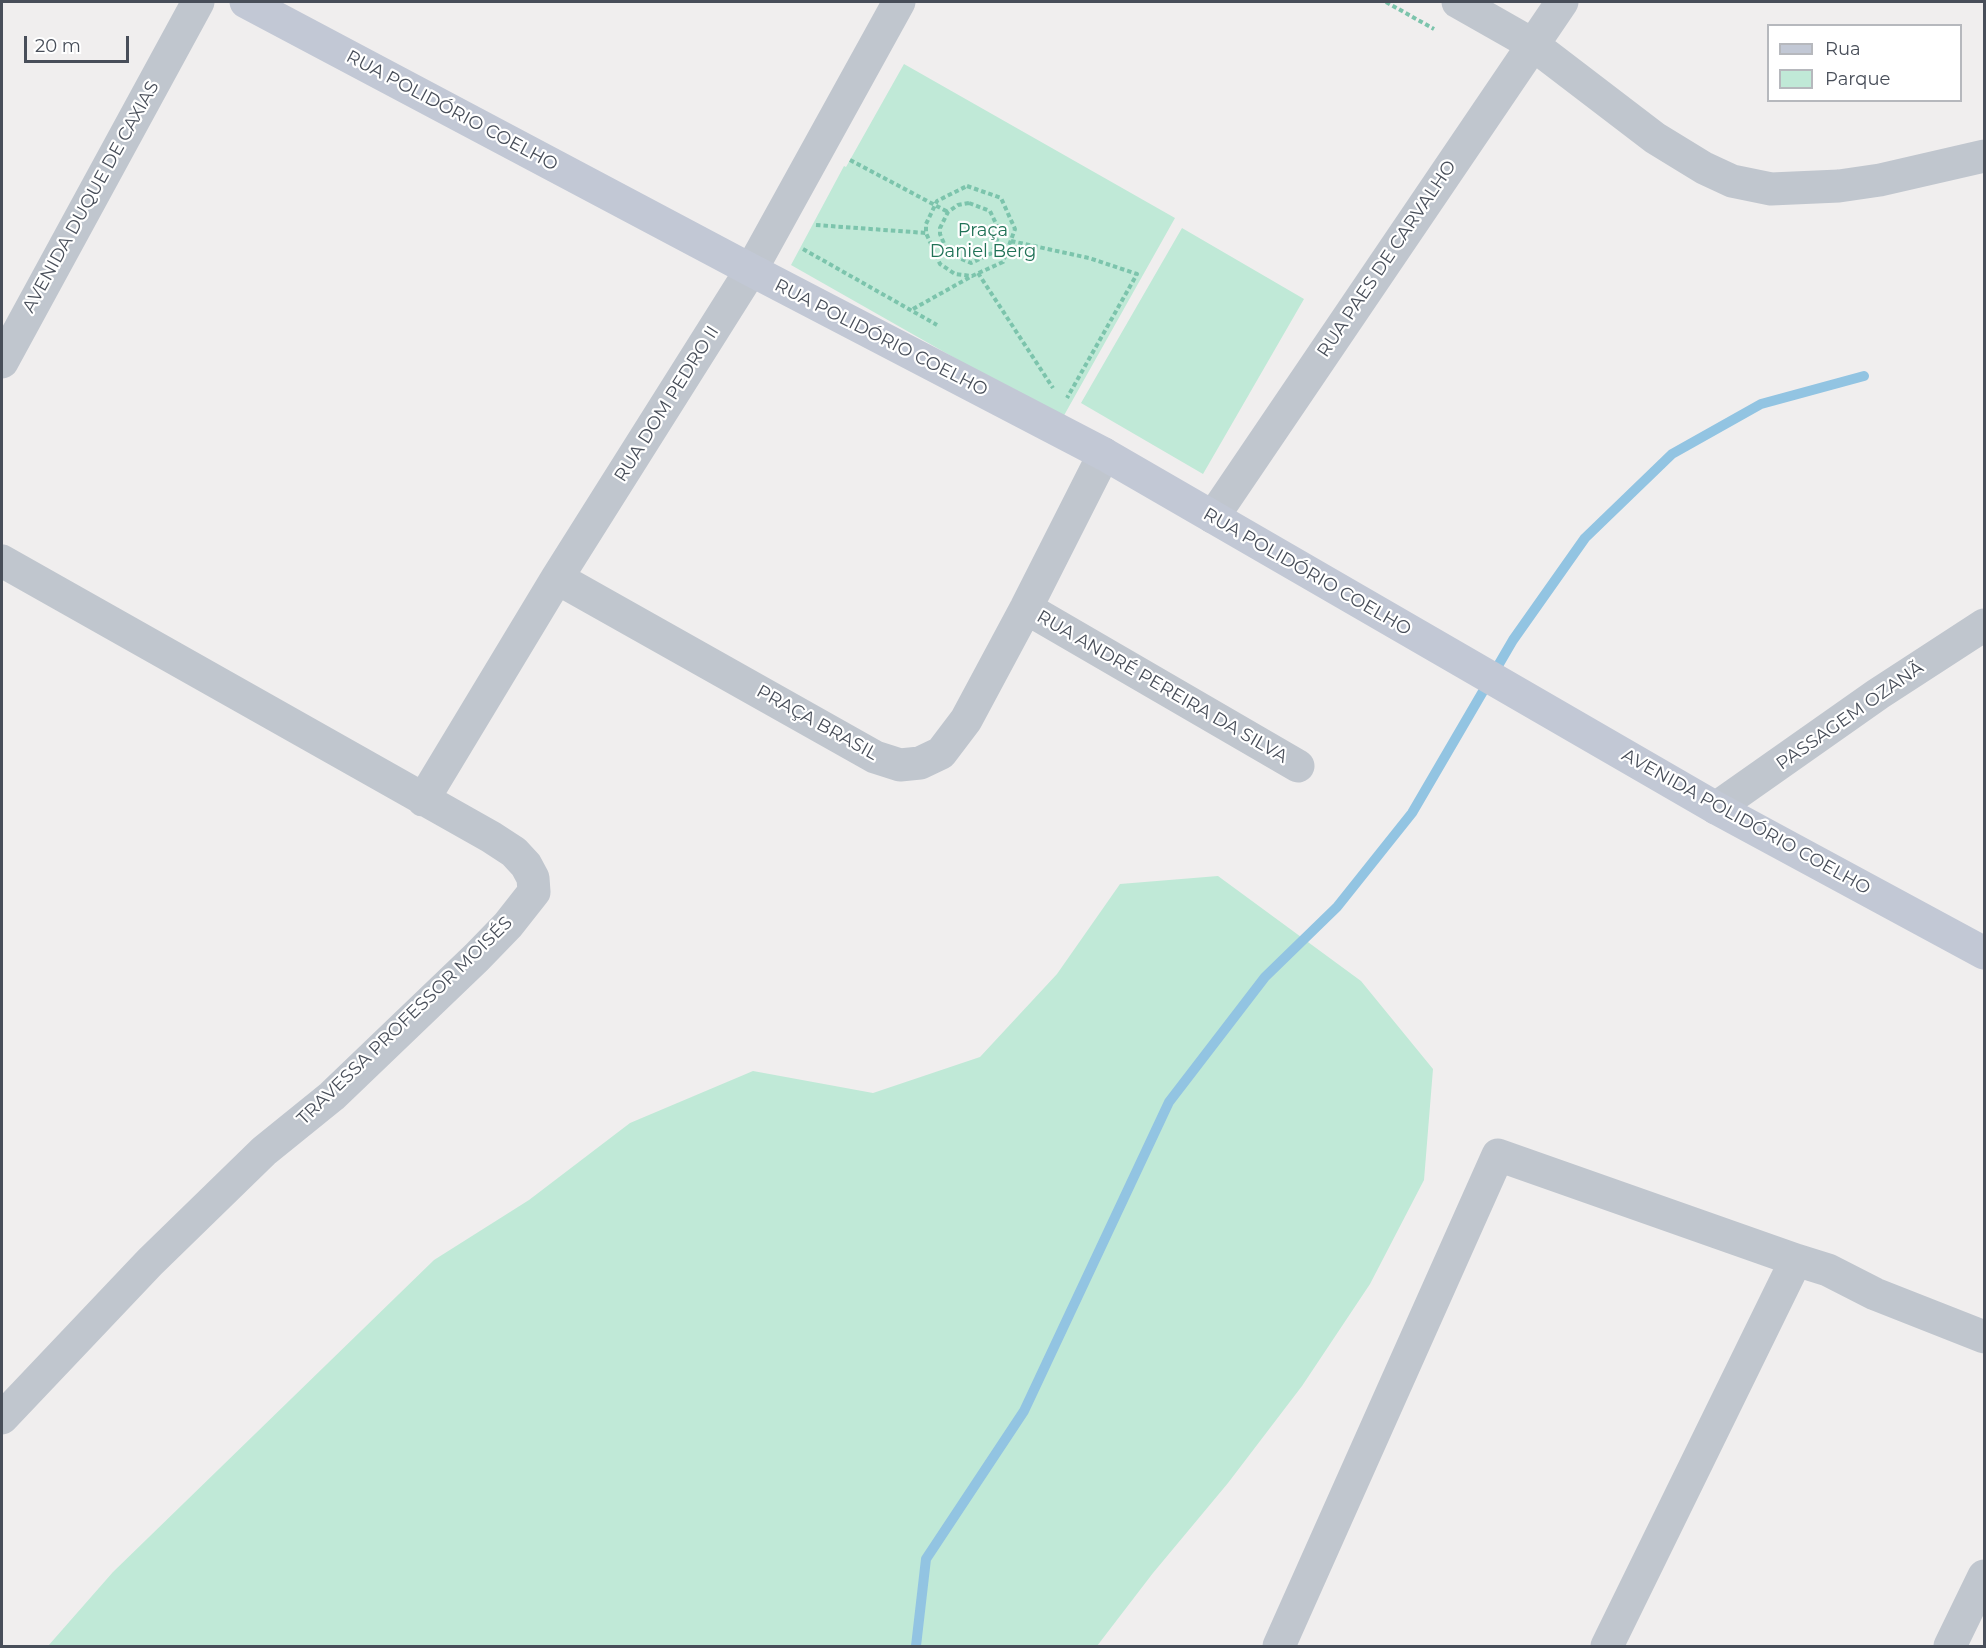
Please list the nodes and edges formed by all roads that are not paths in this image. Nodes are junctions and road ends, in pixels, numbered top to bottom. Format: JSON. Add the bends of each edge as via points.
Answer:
{"nodes":[{"id":1,"x":198,"y":2,"type":"edge"},
{"id":2,"x":246,"y":2,"type":"edge"},
{"id":3,"x":899,"y":2,"type":"edge"},
{"id":4,"x":1458,"y":2,"type":"edge"},
{"id":5,"x":1562,"y":2,"type":"edge"},
{"id":6,"x":1532,"y":44,"type":"junction"},
{"id":7,"x":1984,"y":156,"type":"edge"},
{"id":8,"x":751,"y":270,"type":"junction"},
{"id":9,"x":2,"y":362,"type":"edge"},
{"id":10,"x":1104,"y":454,"type":"junction"},
{"id":11,"x":1213,"y":517,"type":"junction"},
{"id":12,"x":2,"y":561,"type":"edge"},
{"id":13,"x":557,"y":578,"type":"junction"},
{"id":14,"x":1026,"y":608,"type":"junction"},
{"id":15,"x":1984,"y":625,"type":"edge"},
{"id":16,"x":1509,"y":687,"type":"joint"},
{"id":17,"x":1298,"y":766,"type":"dead end"},
{"id":18,"x":423,"y":800,"type":"junction"},
{"id":19,"x":1716,"y":808,"type":"junction"},
{"id":20,"x":1984,"y":953,"type":"edge"},
{"id":21,"x":1796,"y":1260,"type":"junction"},
{"id":22,"x":1984,"y":1337,"type":"edge"},
{"id":23,"x":2,"y":1418,"type":"edge"},
{"id":24,"x":1984,"y":1576,"type":"edge"},
{"id":25,"x":1279,"y":1647,"type":"edge"},
{"id":26,"x":1607,"y":1647,"type":"edge"},
{"id":27,"x":1950,"y":1647,"type":"edge"}],
"edges":[{"from":1,"to":9,"type":"street","name":"AVENIDA DUQUE DE CAXIAS"},
{"from":2,"to":8,"type":"street","name":"RUA POLIDÓRIO COELHO"},
{"from":3,"to":8,"type":"street","name":"RUA DOM PEDRO II"},
{"from":4,"to":6,"type":"street"},
{"from":5,"to":6,"type":"street","name":"RUA PAES DE CARVALHO"},
{"from":6,"to":7,"type":"street","via":[[1655,138],[1732,181],[1772,189],[1839,186]]},
{"from":6,"to":11,"type":"street","name":"RUA PAES DE CARVALHO"},
{"from":8,"to":10,"type":"street","name":"RUA POLIDÓRIO COELHO"},
{"from":8,"to":13,"type":"street","name":"RUA DOM PEDRO II"},
{"from":10,"to":11,"type":"street","name":"RUA POLIDÓRIO COELHO"},
{"from":10,"to":14,"type":"street","name":"PRAÇA BRASIL"},
{"from":11,"to":16,"type":"street","name":"RUA POLIDÓRIO COELHO"},
{"from":12,"to":18,"type":"street","name":"TRAVESSA PROFESSOR MOISÉS"},
{"from":13,"to":14,"type":"street","name":"PRAÇA BRASIL","via":[[875,757],[900,765],[920,763],[941,753],[966,720]]},
{"from":13,"to":18,"type":"street","name":"RUA DOM PEDRO II"},
{"from":14,"to":17,"type":"street","name":"RUA ANDRÉ PEREIRA DA SILVA"},
{"from":15,"to":19,"type":"street","name":"PASSAGEM OZANÃ"},
{"from":16,"to":19,"type":"street","name":"AVENIDA POLIDÓRIO COELHO"},
{"from":18,"to":23,"type":"street","name":"TRAVESSA PROFESSOR MOISÉS","via":[[514,852],[534,878],[534,892],[526,904],[477,957],[332,1096],[264,1151],[150,1262]]},
{"from":19,"to":20,"type":"street","name":"AVENIDA POLIDÓRIO COELHO"},
{"from":21,"to":22,"type":"street"},
{"from":21,"to":25,"type":"street","via":[[1498,1155]]},
{"from":21,"to":26,"type":"street"},
{"from":24,"to":27,"type":"street"}]}
